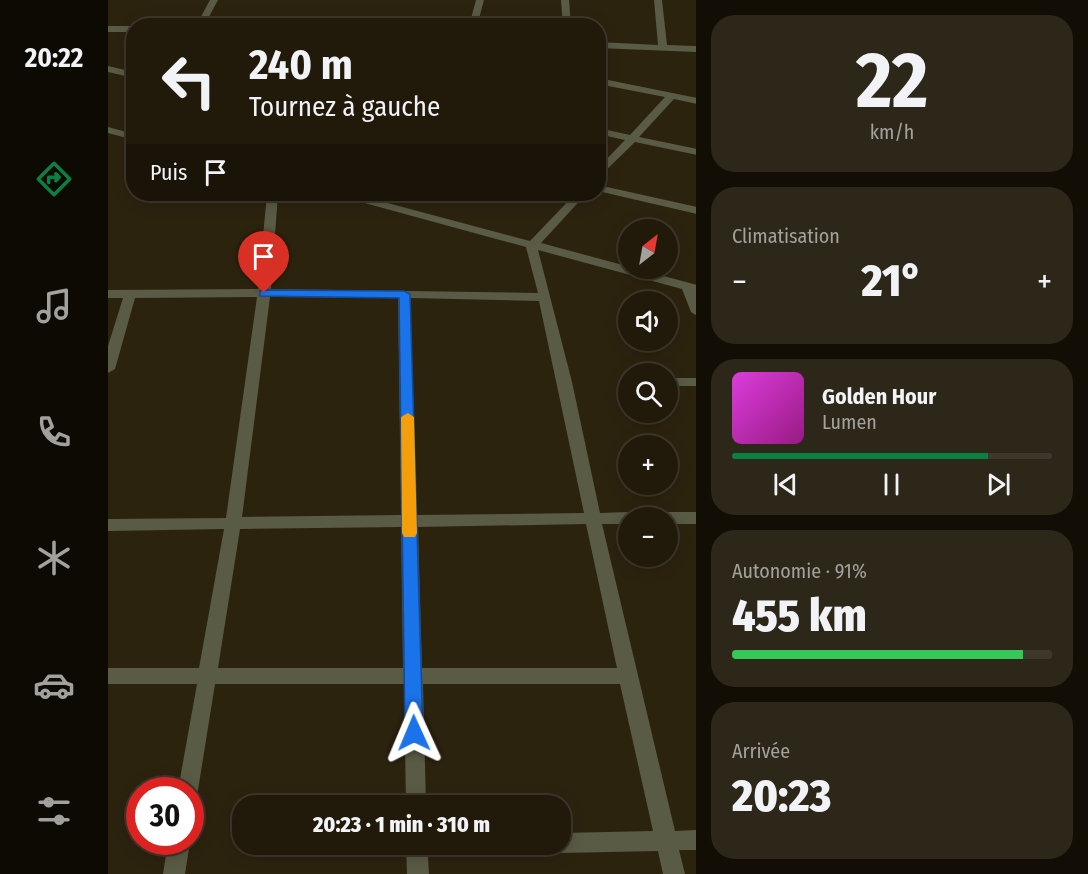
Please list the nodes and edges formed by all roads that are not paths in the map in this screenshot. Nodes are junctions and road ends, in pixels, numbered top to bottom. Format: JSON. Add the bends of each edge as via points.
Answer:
{"nodes":[{"id":1,"x":214,"y":0,"type":"edge"},
{"id":2,"x":480,"y":0,"type":"edge"},
{"id":3,"x":565,"y":0,"type":"edge"},
{"id":4,"x":658,"y":0,"type":"edge"},
{"id":5,"x":204,"y":18,"type":"edge"},
{"id":6,"x":475,"y":18,"type":"edge"},
{"id":7,"x":566,"y":18,"type":"edge"},
{"id":8,"x":111,"y":29,"type":"edge"},
{"id":9,"x":108,"y":39,"type":"edge"},
{"id":10,"x":606,"y":45,"type":"edge"},
{"id":11,"x":663,"y":49,"type":"junction"},
{"id":12,"x":696,"y":49,"type":"edge"},
{"id":13,"x":108,"y":69,"type":"edge"},
{"id":14,"x":126,"y":73,"type":"edge"},
{"id":15,"x":606,"y":83,"type":"edge"},
{"id":16,"x":672,"y":96,"type":"junction"},
{"id":17,"x":696,"y":101,"type":"edge"},
{"id":18,"x":108,"y":130,"type":"edge"},
{"id":19,"x":606,"y":133,"type":"edge"},
{"id":20,"x":126,"y":135,"type":"edge"},
{"id":21,"x":634,"y":139,"type":"junction"},
{"id":22,"x":696,"y":152,"type":"edge"},
{"id":23,"x":606,"y":167,"type":"edge"},
{"id":24,"x":606,"y":190,"type":"edge"},
{"id":25,"x":271,"y":201,"type":"edge"},
{"id":26,"x":368,"y":201,"type":"edge"},
{"id":27,"x":574,"y":201,"type":"edge"},
{"id":28,"x":696,"y":211,"type":"edge"},
{"id":29,"x":532,"y":246,"type":"junction"},
{"id":30,"x":692,"y":288,"type":"edge"},
{"id":31,"x":264,"y":293,"type":"junction"},
{"id":32,"x":108,"y":294,"type":"edge"},
{"id":33,"x":130,"y":294,"type":"junction"},
{"id":34,"x":404,"y":294,"type":"junction"},
{"id":35,"x":545,"y":297,"type":"junction"},
{"id":36,"x":696,"y":312,"type":"edge"},
{"id":37,"x":108,"y":369,"type":"edge"},
{"id":38,"x":678,"y":382,"type":"edge"},
{"id":39,"x":696,"y":382,"type":"edge"},
{"id":40,"x":618,"y":518,"type":"edge"},
{"id":41,"x":678,"y":518,"type":"edge"},
{"id":42,"x":696,"y":518,"type":"edge"},
{"id":43,"x":594,"y":519,"type":"junction"},
{"id":44,"x":409,"y":521,"type":"junction"},
{"id":45,"x":234,"y":524,"type":"junction"},
{"id":46,"x":108,"y":525,"type":"edge"},
{"id":47,"x":108,"y":676,"type":"edge"},
{"id":48,"x":207,"y":676,"type":"junction"},
{"id":49,"x":412,"y":676,"type":"junction"},
{"id":50,"x":627,"y":676,"type":"junction"},
{"id":51,"x":190,"y":777,"type":"edge"},
{"id":52,"x":416,"y":795,"type":"edge"},
{"id":53,"x":696,"y":840,"type":"edge"},
{"id":54,"x":665,"y":841,"type":"junction"},
{"id":55,"x":571,"y":843,"type":"edge"},
{"id":56,"x":177,"y":855,"type":"edge"},
{"id":57,"x":417,"y":855,"type":"edge"},
{"id":58,"x":174,"y":874,"type":"edge"},
{"id":59,"x":418,"y":874,"type":"edge"},
{"id":60,"x":674,"y":874,"type":"edge"}],
"edges":[{"from":1,"to":5,"type":"street"},
{"from":2,"to":6,"type":"street"},
{"from":3,"to":7,"type":"street"},
{"from":4,"to":11,"type":"street"},
{"from":8,"to":9,"type":"street"},
{"from":10,"to":11,"type":"street"},
{"from":11,"to":12,"type":"street"},
{"from":13,"to":14,"type":"street"},
{"from":15,"to":16,"type":"street"},
{"from":16,"to":17,"type":"street"},
{"from":16,"to":21,"type":"street"},
{"from":18,"to":20,"type":"street"},
{"from":19,"to":21,"type":"street"},
{"from":21,"to":22,"type":"street"},
{"from":21,"to":23,"type":"street"},
{"from":24,"to":28,"type":"street"},
{"from":25,"to":31,"type":"street"},
{"from":26,"to":29,"type":"street"},
{"from":27,"to":29,"type":"street"},
{"from":29,"to":30,"type":"street"},
{"from":29,"to":35,"type":"street"},
{"from":30,"to":36,"type":"street"},
{"from":31,"to":33,"type":"street"},
{"from":31,"to":34,"type":"street"},
{"from":31,"to":45,"type":"street"},
{"from":32,"to":33,"type":"street"},
{"from":33,"to":37,"type":"street"},
{"from":34,"to":35,"type":"street"},
{"from":34,"to":44,"type":"street"},
{"from":35,"to":43,"type":"street"},
{"from":38,"to":39,"type":"street"},
{"from":40,"to":43,"type":"street"},
{"from":41,"to":42,"type":"street"},
{"from":43,"to":44,"type":"street"},
{"from":43,"to":50,"type":"street"},
{"from":44,"to":45,"type":"street"},
{"from":44,"to":49,"type":"street"},
{"from":45,"to":46,"type":"street"},
{"from":45,"to":48,"type":"street"},
{"from":47,"to":48,"type":"street"},
{"from":48,"to":49,"type":"street"},
{"from":48,"to":51,"type":"street"},
{"from":49,"to":50,"type":"street"},
{"from":49,"to":52,"type":"street"},
{"from":50,"to":54,"type":"street"},
{"from":53,"to":54,"type":"street"},
{"from":54,"to":55,"type":"street"},
{"from":54,"to":60,"type":"street"},
{"from":56,"to":58,"type":"street"},
{"from":57,"to":59,"type":"street"}]}
